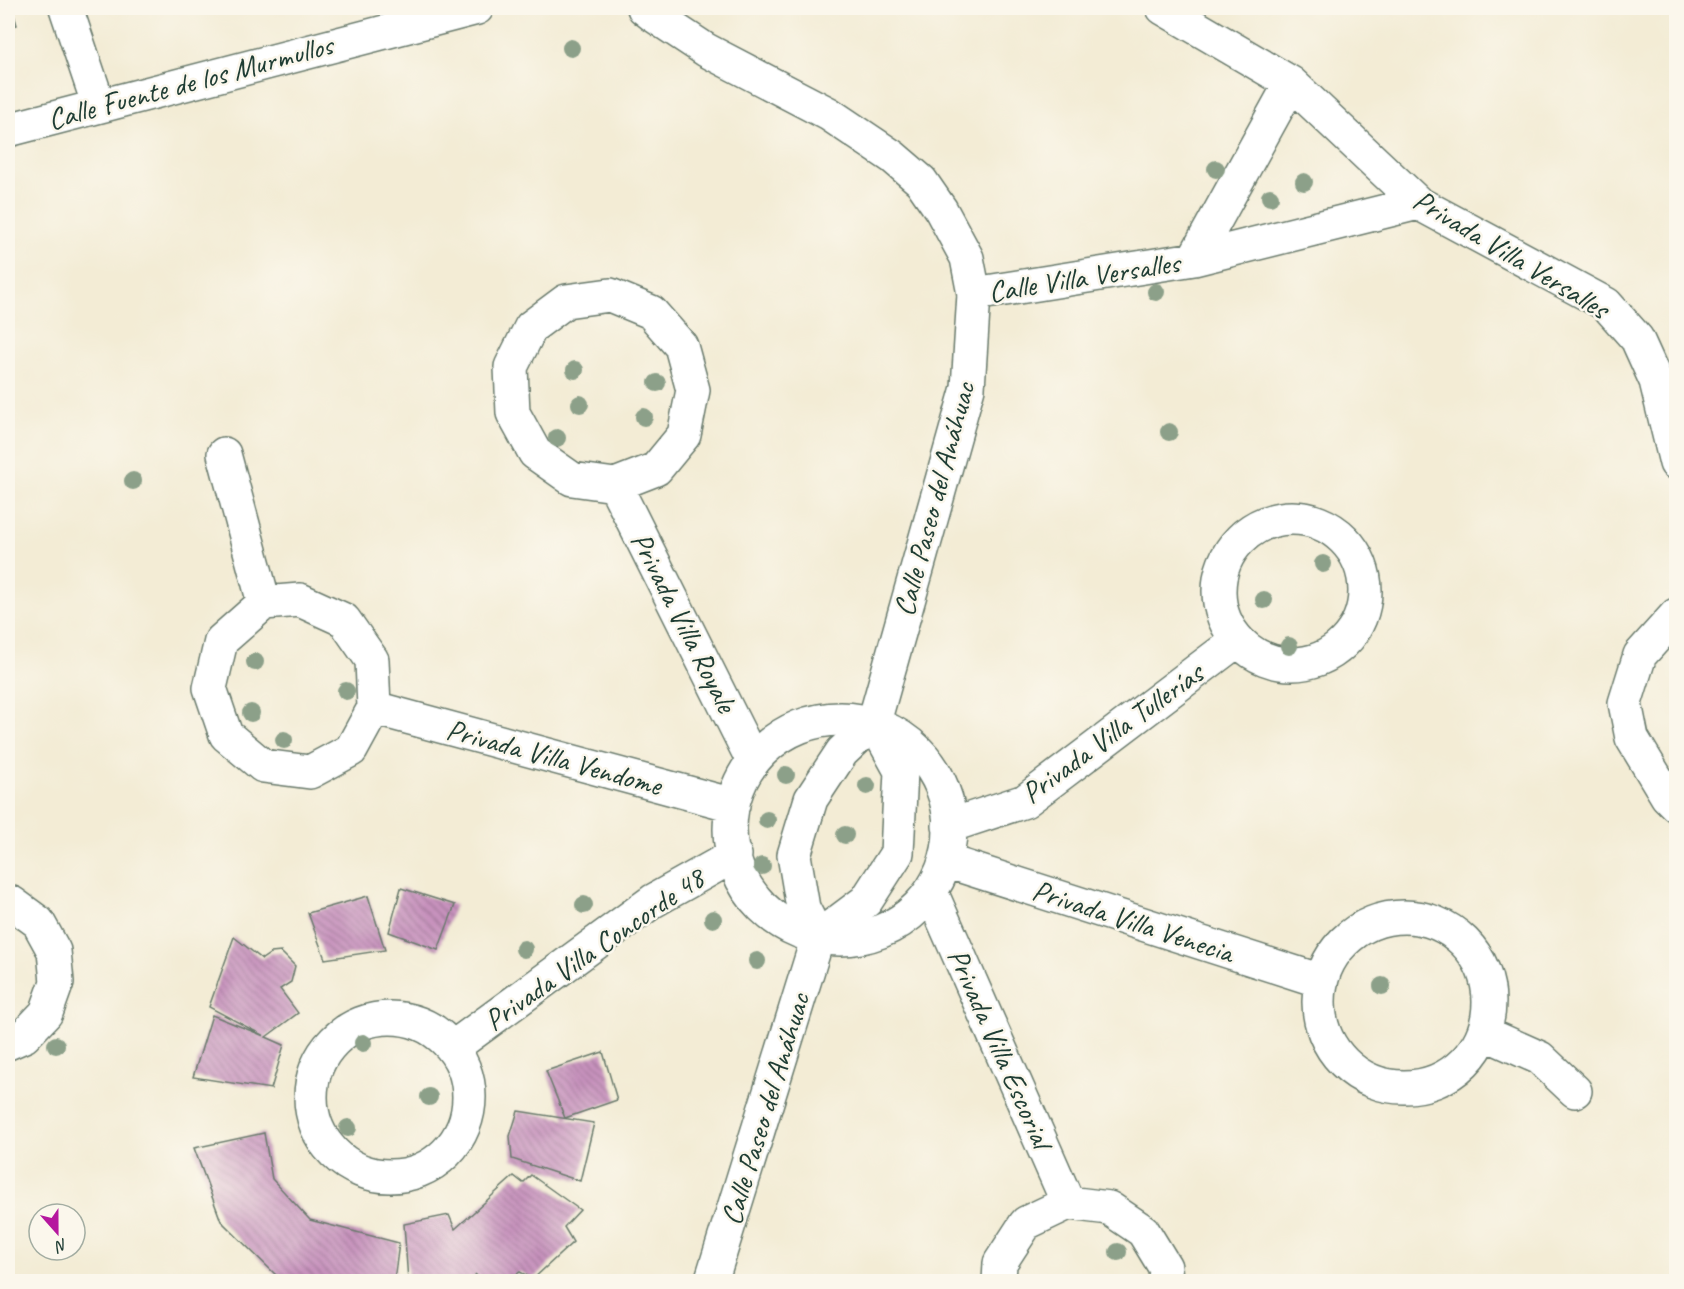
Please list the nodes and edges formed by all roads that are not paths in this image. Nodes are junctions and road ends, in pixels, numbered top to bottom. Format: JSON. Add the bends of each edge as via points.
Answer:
{"nodes":[{"id":1,"x":66,"y":8,"type":"edge"},
{"id":2,"x":477,"y":8,"type":"edge"},
{"id":3,"x":644,"y":8,"type":"edge"},
{"id":4,"x":1163,"y":8,"type":"edge"},
{"id":5,"x":1291,"y":83,"type":"junction"},
{"id":6,"x":99,"y":106,"type":"junction"},
{"id":7,"x":8,"y":130,"type":"edge"},
{"id":8,"x":1418,"y":203,"type":"junction"},
{"id":9,"x":1194,"y":259,"type":"junction"},
{"id":10,"x":974,"y":294,"type":"junction"},
{"id":11,"x":224,"y":454,"type":"dead end"},
{"id":12,"x":1677,"y":463,"type":"edge"},
{"id":13,"x":615,"y":485,"type":"junction"},
{"id":14,"x":264,"y":603,"type":"junction"},
{"id":15,"x":1677,"y":615,"type":"edge"},
{"id":16,"x":1236,"y":642,"type":"junction"},
{"id":17,"x":375,"y":708,"type":"junction"},
{"id":18,"x":874,"y":722,"type":"junction"},
{"id":19,"x":752,"y":759,"type":"junction"},
{"id":20,"x":733,"y":805,"type":"junction"},
{"id":21,"x":1677,"y":805,"type":"edge"},
{"id":22,"x":950,"y":826,"type":"junction"},
{"id":23,"x":735,"y":855,"type":"junction"},
{"id":24,"x":946,"y":861,"type":"junction"},
{"id":25,"x":932,"y":894,"type":"junction"},
{"id":26,"x":8,"y":902,"type":"edge"},
{"id":27,"x":818,"y":937,"type":"junction"},
{"id":28,"x":1321,"y":981,"type":"junction"},
{"id":29,"x":1484,"y":1033,"type":"junction"},
{"id":30,"x":8,"y":1043,"type":"edge"},
{"id":31,"x":455,"y":1046,"type":"junction"},
{"id":32,"x":1575,"y":1091,"type":"dead end"},
{"id":33,"x":1068,"y":1203,"type":"junction"},
{"id":34,"x":711,"y":1281,"type":"edge"},
{"id":35,"x":999,"y":1281,"type":"edge"},
{"id":36,"x":1166,"y":1281,"type":"edge"}],
"edges":[{"from":1,"to":6,"type":"street"},
{"from":2,"to":6,"type":"street","name":"Calle Fuente de los Murmullos"},
{"from":3,"to":10,"type":"street","name":"Calle Paseo del Anáhuac","via":[[706,51],[829,114],[921,181],[967,258]]},
{"from":4,"to":5,"type":"street","name":"Privada Villa Versalles"},
{"from":5,"to":8,"type":"street","name":"Privada Villa Versalles"},
{"from":5,"to":9,"type":"street","name":"Calle Villa Versalles"},
{"from":6,"to":7,"type":"street","name":"Calle Fuente de los Murmullos"},
{"from":8,"to":9,"type":"street","name":"Calle Villa Versalles"},
{"from":8,"to":12,"type":"street","name":"Privada Villa Versalles","via":[[1606,304],[1637,339],[1656,381]]},
{"from":9,"to":10,"type":"street","name":"Calle Villa Versalles"},
{"from":10,"to":18,"type":"street","name":"Calle Paseo del Anáhuac","via":[[968,388]]},
{"from":11,"to":14,"type":"street"},
{"from":13,"to":13,"type":"street","via":[[656,469],[684,435],[693,390],[681,346],[651,312],[609,295],[566,301],[531,327],[511,367],[513,413],[535,453],[572,479]]},
{"from":13,"to":19,"type":"street","name":"Privada Villa Royale"},
{"from":14,"to":17,"type":"street","via":[[300,600],[344,620],[372,660]]},
{"from":14,"to":17,"type":"street","via":[[221,641],[210,688],[226,735],[263,766],[310,772],[351,750]]},
{"from":15,"to":21,"type":"street","via":[[1640,655],[1625,703],[1632,738],[1667,796]]},
{"from":16,"to":16,"type":"street","via":[[1268,663],[1307,665],[1342,647],[1363,614],[1366,576],[1348,541],[1315,520],[1276,518],[1241,536],[1220,569],[1218,607]]},
{"from":16,"to":22,"type":"street","name":"Privada Villa Tullerías","via":[[1025,801]]},
{"from":17,"to":20,"type":"street","name":"Privada Villa Vendome"},
{"from":18,"to":19,"type":"street","via":[[849,716],[813,718],[779,733]]},
{"from":18,"to":22,"type":"street","via":[[918,752],[940,786]]},
{"from":18,"to":27,"type":"street","via":[[842,752],[811,800],[794,855],[803,908]]},
{"from":18,"to":27,"type":"street","via":[[901,771],[897,853],[866,901]]},
{"from":19,"to":20,"type":"street"},
{"from":20,"to":23,"type":"street"},
{"from":22,"to":24,"type":"street"},
{"from":23,"to":27,"type":"street","via":[[748,887],[770,913],[798,932]]},
{"from":23,"to":31,"type":"street","name":"Privada Villa Concorde 48","via":[[653,901]]},
{"from":24,"to":25,"type":"street"},
{"from":24,"to":28,"type":"street","name":"Privada Villa Venecia"},
{"from":25,"to":27,"type":"street","via":[[913,916],[888,933],[860,941]]},
{"from":25,"to":33,"type":"street","name":"Privada Villa Escorial"},
{"from":26,"to":30,"type":"street","via":[[38,922],[54,951],[57,982],[46,1013],[24,1036]]},
{"from":27,"to":34,"type":"street","name":"Calle Paseo del Anáhuac"},
{"from":28,"to":29,"type":"street","via":[[1319,1014],[1329,1044],[1350,1068],[1378,1083],[1410,1087],[1441,1079],[1467,1060]]},
{"from":28,"to":29,"type":"street","via":[[1336,950],[1362,927],[1396,917],[1430,920],[1460,937],[1481,964],[1490,998]]},
{"from":29,"to":32,"type":"street","via":[[1540,1058]]},
{"from":31,"to":31,"type":"street","name":"Privada Villa Concorde 48","via":[[413,1018],[362,1019],[322,1051],[308,1100],[325,1148],[367,1176],[418,1174],[458,1142],[472,1094]]},
{"from":33,"to":35,"type":"street","via":[[1026,1222],[1000,1263]]},
{"from":33,"to":36,"type":"street","via":[[1109,1208],[1143,1231],[1165,1267]]}]}
